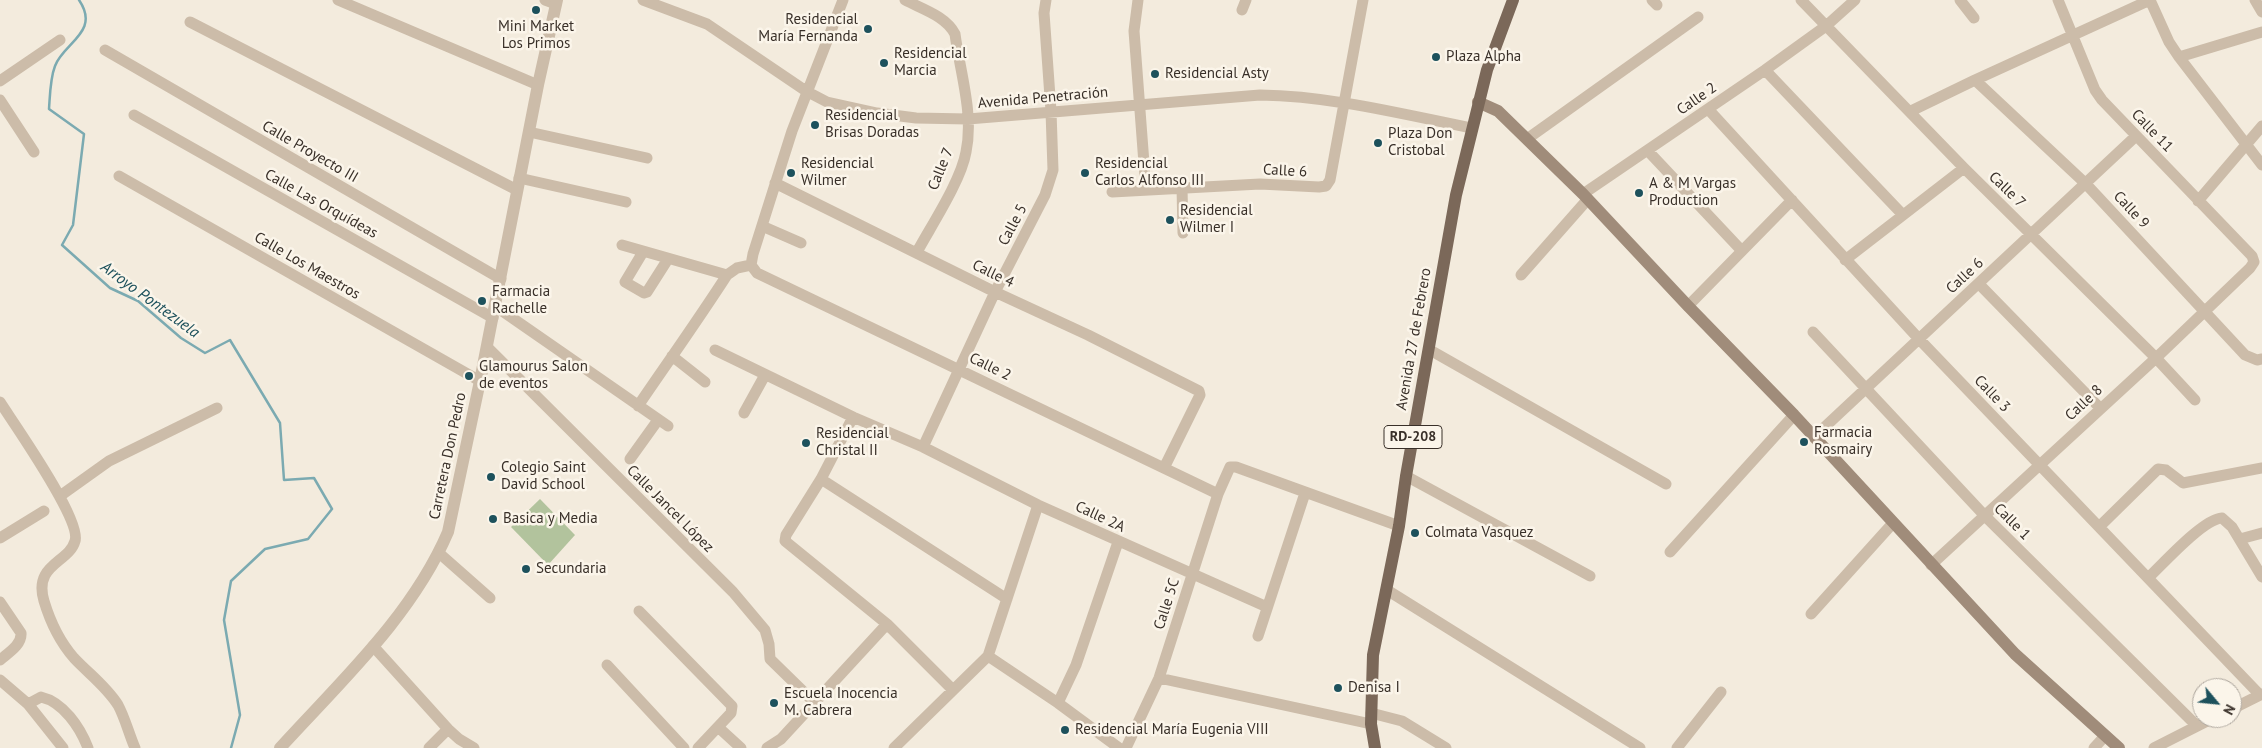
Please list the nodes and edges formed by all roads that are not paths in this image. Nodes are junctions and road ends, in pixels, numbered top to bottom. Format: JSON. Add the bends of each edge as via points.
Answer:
{"nodes":[{"id":1,"x":338,"y":0,"type":"edge"},
{"id":2,"x":642,"y":0,"type":"edge"},
{"id":3,"x":843,"y":0,"type":"edge"},
{"id":4,"x":905,"y":0,"type":"edge"},
{"id":5,"x":1046,"y":0,"type":"edge"},
{"id":6,"x":1138,"y":0,"type":"edge"},
{"id":7,"x":1363,"y":0,"type":"edge"},
{"id":8,"x":1513,"y":0,"type":"edge"},
{"id":9,"x":1801,"y":0,"type":"edge"},
{"id":10,"x":1855,"y":0,"type":"edge"},
{"id":11,"x":1960,"y":0,"type":"edge"},
{"id":12,"x":2058,"y":0,"type":"edge"},
{"id":13,"x":2150,"y":0,"type":"edge"},
{"id":14,"x":2255,"y":0,"type":"edge"},
{"id":15,"x":553,"y":1,"type":"edge"},
{"id":16,"x":2262,"y":12,"type":"edge"},
{"id":17,"x":1698,"y":17,"type":"dead end"},
{"id":18,"x":1974,"y":18,"type":"dead end"},
{"id":19,"x":190,"y":22,"type":"dead end"},
{"id":20,"x":1826,"y":26,"type":"junction"},
{"id":21,"x":2262,"y":32,"type":"edge"},
{"id":22,"x":2072,"y":36,"type":"junction"},
{"id":23,"x":60,"y":40,"type":"dead end"},
{"id":24,"x":104,"y":50,"type":"dead end"},
{"id":25,"x":2179,"y":57,"type":"junction"},
{"id":26,"x":1765,"y":70,"type":"junction"},
{"id":27,"x":1975,"y":80,"type":"junction"},
{"id":28,"x":0,"y":81,"type":"edge"},
{"id":29,"x":538,"y":85,"type":"junction"},
{"id":30,"x":806,"y":91,"type":"junction"},
{"id":31,"x":0,"y":100,"type":"edge"},
{"id":32,"x":1478,"y":102,"type":"junction"},
{"id":33,"x":1343,"y":103,"type":"junction"},
{"id":34,"x":1138,"y":106,"type":"junction"},
{"id":35,"x":1708,"y":109,"type":"junction"},
{"id":36,"x":1051,"y":111,"type":"junction"},
{"id":37,"x":1910,"y":111,"type":"junction"},
{"id":38,"x":134,"y":115,"type":"dead end"},
{"id":39,"x":968,"y":119,"type":"junction"},
{"id":40,"x":2262,"y":126,"type":"edge"},
{"id":41,"x":1472,"y":128,"type":"junction"},
{"id":42,"x":529,"y":132,"type":"junction"},
{"id":43,"x":2136,"y":136,"type":"junction"},
{"id":44,"x":1527,"y":139,"type":"junction"},
{"id":45,"x":2245,"y":144,"type":"junction"},
{"id":46,"x":1648,"y":151,"type":"junction"},
{"id":47,"x":34,"y":152,"type":"dead end"},
{"id":48,"x":647,"y":158,"type":"dead end"},
{"id":49,"x":2262,"y":165,"type":"edge"},
{"id":50,"x":1964,"y":168,"type":"junction"},
{"id":51,"x":119,"y":176,"type":"dead end"},
{"id":52,"x":775,"y":183,"type":"junction"},
{"id":53,"x":518,"y":184,"type":"junction"},
{"id":54,"x":2086,"y":184,"type":"junction"},
{"id":55,"x":1182,"y":187,"type":"junction"},
{"id":56,"x":1146,"y":190,"type":"junction"},
{"id":57,"x":1112,"y":192,"type":"dead end"},
{"id":58,"x":1585,"y":197,"type":"junction"},
{"id":59,"x":1792,"y":200,"type":"junction"},
{"id":60,"x":2198,"y":201,"type":"junction"},
{"id":61,"x":626,"y":202,"type":"dead end"},
{"id":62,"x":1904,"y":215,"type":"junction"},
{"id":63,"x":762,"y":226,"type":"junction"},
{"id":64,"x":1183,"y":233,"type":"dead end"},
{"id":65,"x":2031,"y":234,"type":"junction"},
{"id":66,"x":801,"y":243,"type":"dead end"},
{"id":67,"x":622,"y":245,"type":"dead end"},
{"id":68,"x":1742,"y":251,"type":"junction"},
{"id":69,"x":643,"y":252,"type":"junction"},
{"id":70,"x":917,"y":252,"type":"junction"},
{"id":71,"x":668,"y":259,"type":"junction"},
{"id":72,"x":1845,"y":260,"type":"junction"},
{"id":73,"x":2254,"y":262,"type":"joint"},
{"id":74,"x":751,"y":265,"type":"junction"},
{"id":75,"x":727,"y":275,"type":"junction"},
{"id":76,"x":1521,"y":275,"type":"dead end"},
{"id":77,"x":500,"y":279,"type":"junction"},
{"id":78,"x":1979,"y":284,"type":"junction"},
{"id":79,"x":995,"y":292,"type":"junction"},
{"id":80,"x":1688,"y":306,"type":"junction"},
{"id":81,"x":2204,"y":311,"type":"junction"},
{"id":82,"x":494,"y":312,"type":"junction"},
{"id":83,"x":1813,"y":332,"type":"dead end"},
{"id":84,"x":1919,"y":339,"type":"junction"},
{"id":85,"x":487,"y":348,"type":"junction"},
{"id":86,"x":715,"y":350,"type":"dead end"},
{"id":87,"x":1430,"y":350,"type":"junction"},
{"id":88,"x":672,"y":356,"type":"junction"},
{"id":89,"x":2156,"y":358,"type":"junction"},
{"id":90,"x":2262,"y":359,"type":"edge"},
{"id":91,"x":959,"y":368,"type":"junction"},
{"id":92,"x":765,"y":375,"type":"junction"},
{"id":93,"x":480,"y":381,"type":"junction"},
{"id":94,"x":705,"y":382,"type":"dead end"},
{"id":95,"x":1865,"y":388,"type":"junction"},
{"id":96,"x":2195,"y":400,"type":"dead end"},
{"id":97,"x":0,"y":402,"type":"edge"},
{"id":98,"x":638,"y":406,"type":"junction"},
{"id":99,"x":217,"y":408,"type":"dead end"},
{"id":100,"x":2100,"y":408,"type":"junction"},
{"id":101,"x":744,"y":413,"type":"dead end"},
{"id":102,"x":1794,"y":415,"type":"junction"},
{"id":103,"x":853,"y":417,"type":"junction"},
{"id":104,"x":1814,"y":437,"type":"junction"},
{"id":105,"x":923,"y":447,"type":"junction"},
{"id":106,"x":630,"y":459,"type":"dead end"},
{"id":107,"x":2040,"y":465,"type":"junction"},
{"id":108,"x":1164,"y":468,"type":"junction"},
{"id":109,"x":2262,"y":468,"type":"edge"},
{"id":110,"x":1406,"y":476,"type":"junction"},
{"id":111,"x":821,"y":479,"type":"junction"},
{"id":112,"x":1666,"y":484,"type":"dead end"},
{"id":113,"x":1305,"y":492,"type":"junction"},
{"id":114,"x":1218,"y":494,"type":"junction"},
{"id":115,"x":60,"y":496,"type":"junction"},
{"id":116,"x":1038,"y":505,"type":"junction"},
{"id":117,"x":44,"y":511,"type":"dead end"},
{"id":118,"x":1985,"y":516,"type":"junction"},
{"id":119,"x":1893,"y":523,"type":"junction"},
{"id":120,"x":1399,"y":526,"type":"junction"},
{"id":121,"x":2099,"y":527,"type":"junction"},
{"id":122,"x":2262,"y":533,"type":"edge"},
{"id":123,"x":0,"y":538,"type":"edge"},
{"id":124,"x":2240,"y":539,"type":"junction"},
{"id":125,"x":1118,"y":542,"type":"junction"},
{"id":126,"x":1670,"y":552,"type":"dead end"},
{"id":127,"x":439,"y":553,"type":"junction"},
{"id":128,"x":1931,"y":564,"type":"junction"},
{"id":129,"x":1192,"y":575,"type":"junction"},
{"id":130,"x":1590,"y":576,"type":"dead end"},
{"id":131,"x":2262,"y":577,"type":"edge"},
{"id":132,"x":2148,"y":578,"type":"junction"},
{"id":133,"x":1387,"y":590,"type":"junction"},
{"id":134,"x":490,"y":598,"type":"dead end"},
{"id":135,"x":1007,"y":599,"type":"junction"},
{"id":136,"x":0,"y":602,"type":"edge"},
{"id":137,"x":1267,"y":607,"type":"junction"},
{"id":138,"x":639,"y":611,"type":"dead end"},
{"id":139,"x":1811,"y":614,"type":"dead end"},
{"id":140,"x":887,"y":624,"type":"junction"},
{"id":141,"x":1258,"y":636,"type":"dead end"},
{"id":142,"x":373,"y":646,"type":"junction"},
{"id":143,"x":988,"y":656,"type":"junction"},
{"id":144,"x":0,"y":660,"type":"edge"},
{"id":145,"x":607,"y":665,"type":"dead end"},
{"id":146,"x":1159,"y":678,"type":"junction"},
{"id":147,"x":0,"y":680,"type":"edge"},
{"id":148,"x":953,"y":690,"type":"junction"},
{"id":149,"x":1721,"y":692,"type":"dead end"},
{"id":150,"x":2261,"y":694,"type":"edge"},
{"id":151,"x":814,"y":702,"type":"junction"},
{"id":152,"x":1058,"y":703,"type":"junction"},
{"id":153,"x":28,"y":704,"type":"junction"},
{"id":154,"x":2242,"y":704,"type":"edge"},
{"id":155,"x":1371,"y":718,"type":"junction"},
{"id":156,"x":2192,"y":721,"type":"edge"},
{"id":157,"x":718,"y":727,"type":"junction"},
{"id":158,"x":2193,"y":728,"type":"edge"},
{"id":159,"x":448,"y":729,"type":"junction"},
{"id":160,"x":2105,"y":736,"type":"junction"},
{"id":161,"x":779,"y":744,"type":"edge"},
{"id":162,"x":63,"y":748,"type":"edge"},
{"id":163,"x":88,"y":748,"type":"edge"},
{"id":164,"x":135,"y":748,"type":"edge"},
{"id":165,"x":280,"y":748,"type":"edge"},
{"id":166,"x":429,"y":748,"type":"edge"},
{"id":167,"x":474,"y":748,"type":"edge"},
{"id":168,"x":684,"y":748,"type":"edge"},
{"id":169,"x":698,"y":748,"type":"edge"},
{"id":170,"x":740,"y":748,"type":"edge"},
{"id":171,"x":767,"y":748,"type":"edge"},
{"id":172,"x":894,"y":748,"type":"edge"},
{"id":173,"x":1119,"y":748,"type":"edge"},
{"id":174,"x":1126,"y":748,"type":"edge"},
{"id":175,"x":1375,"y":748,"type":"edge"},
{"id":176,"x":1446,"y":748,"type":"edge"},
{"id":177,"x":1640,"y":748,"type":"edge"},
{"id":178,"x":1677,"y":748,"type":"edge"},
{"id":179,"x":2094,"y":748,"type":"edge"},
{"id":180,"x":2119,"y":748,"type":"edge"},
{"id":181,"x":2154,"y":748,"type":"edge"}],
"edges":[{"from":1,"to":29,"type":"street"},
{"from":2,"to":30,"type":"street","name":"Avenida Penetración","via":[[708,24]]},
{"from":3,"to":30,"type":"street"},
{"from":4,"to":39,"type":"street","name":"Calle 7","via":[[940,18],[955,34]]},
{"from":5,"to":36,"type":"street","name":"Calle 5","via":[[1044,13]]},
{"from":6,"to":34,"type":"street","via":[[1134,31]]},
{"from":7,"to":33,"type":"street","name":"Calle 6"},
{"from":8,"to":32,"type":"main road","name":"Avenida 27 de Febrero","number":"RD-208"},
{"from":9,"to":20,"type":"street","name":"Calle 7"},
{"from":10,"to":20,"type":"street","name":"Calle 2"},
{"from":11,"to":18,"type":"street"},
{"from":12,"to":22,"type":"street","name":"Calle 11"},
{"from":13,"to":22,"type":"street"},
{"from":13,"to":25,"type":"street","via":[[2168,42]]},
{"from":14,"to":16,"type":"street"},
{"from":15,"to":29,"type":"street","name":"Carretera Don Pedro"},
{"from":17,"to":44,"type":"street"},
{"from":19,"to":53,"type":"street"},
{"from":20,"to":26,"type":"street","name":"Calle 2"},
{"from":20,"to":37,"type":"street","name":"Calle 7"},
{"from":21,"to":25,"type":"street"},
{"from":22,"to":27,"type":"street"},
{"from":22,"to":43,"type":"street","name":"Calle 11","via":[[2095,90]]},
{"from":23,"to":28,"type":"street"},
{"from":24,"to":77,"type":"street","name":"Calle Proyecto III"},
{"from":25,"to":45,"type":"street"},
{"from":26,"to":35,"type":"street","name":"Calle 2"},
{"from":26,"to":62,"type":"street"},
{"from":27,"to":37,"type":"street"},
{"from":27,"to":54,"type":"street","name":"Calle 9"},
{"from":29,"to":42,"type":"street","name":"Carretera Don Pedro"},
{"from":30,"to":39,"type":"street","name":"Avenida Penetración","via":[[827,102],[877,114]]},
{"from":30,"to":52,"type":"street"},
{"from":31,"to":47,"type":"street"},
{"from":32,"to":41,"type":"main road","name":"Avenida 27 de Febrero","number":"RD-208"},
{"from":32,"to":44,"type":"main road","via":[[1498,111]]},
{"from":33,"to":34,"type":"street","name":"Avenida Penetración","via":[[1260,95]]},
{"from":33,"to":41,"type":"street","name":"Avenida Penetración"},
{"from":33,"to":55,"type":"street","name":"Calle 6","via":[[1330,180],[1326,186]]},
{"from":34,"to":36,"type":"street","name":"Avenida Penetración"},
{"from":34,"to":56,"type":"street"},
{"from":35,"to":46,"type":"street","name":"Calle 2"},
{"from":35,"to":59,"type":"street","name":"Calle 3"},
{"from":36,"to":39,"type":"street","name":"Avenida Penetración"},
{"from":36,"to":79,"type":"street","name":"Calle 5","via":[[1053,170],[1045,195]]},
{"from":37,"to":50,"type":"street","name":"Calle 7"},
{"from":38,"to":82,"type":"street","name":"Calle Las Orquídeas"},
{"from":39,"to":70,"type":"street","name":"Calle 7","via":[[966,153],[952,189]]},
{"from":40,"to":45,"type":"street"},
{"from":41,"to":87,"type":"main road","name":"Avenida 27 de Febrero","number":"RD-208","via":[[1456,195]]},
{"from":42,"to":48,"type":"street"},
{"from":42,"to":53,"type":"street","name":"Carretera Don Pedro"},
{"from":43,"to":54,"type":"street","name":"Calle 6"},
{"from":43,"to":60,"type":"street","name":"Calle 11"},
{"from":44,"to":58,"type":"main road"},
{"from":45,"to":49,"type":"street"},
{"from":45,"to":60,"type":"street"},
{"from":46,"to":58,"type":"street","name":"Calle 2"},
{"from":46,"to":68,"type":"street"},
{"from":50,"to":62,"type":"street"},
{"from":50,"to":65,"type":"street","name":"Calle 7"},
{"from":51,"to":93,"type":"street","name":"Calle Los Maestros"},
{"from":52,"to":63,"type":"street"},
{"from":52,"to":70,"type":"street","name":"Calle 4"},
{"from":53,"to":61,"type":"street"},
{"from":53,"to":77,"type":"street","name":"Carretera Don Pedro"},
{"from":54,"to":65,"type":"street","name":"Calle 6"},
{"from":54,"to":81,"type":"street","name":"Calle 9"},
{"from":55,"to":56,"type":"street","name":"Calle 6"},
{"from":55,"to":64,"type":"street"},
{"from":56,"to":57,"type":"street","name":"Calle 6"},
{"from":58,"to":76,"type":"street","name":"Calle 2"},
{"from":58,"to":80,"type":"main road"},
{"from":59,"to":68,"type":"street"},
{"from":59,"to":72,"type":"street","name":"Calle 3"},
{"from":60,"to":73,"type":"street","name":"Calle 11","via":[[2252,256]]},
{"from":62,"to":72,"type":"street"},
{"from":63,"to":66,"type":"street"},
{"from":63,"to":74,"type":"street"},
{"from":65,"to":78,"type":"street","name":"Calle 6"},
{"from":65,"to":89,"type":"street","name":"Calle 7"},
{"from":67,"to":69,"type":"street"},
{"from":68,"to":80,"type":"street"},
{"from":69,"to":71,"type":"street"},
{"from":69,"to":71,"type":"street","via":[[625,282],[644,293]]},
{"from":70,"to":79,"type":"street","name":"Calle 4"},
{"from":71,"to":75,"type":"street"},
{"from":72,"to":84,"type":"street","name":"Calle 3"},
{"from":73,"to":81,"type":"street","name":"Calle 8"},
{"from":74,"to":75,"type":"street","via":[[737,268]]},
{"from":74,"to":91,"type":"street","name":"Calle 2","via":[[757,272]]},
{"from":75,"to":88,"type":"street"},
{"from":77,"to":82,"type":"street","name":"Carretera Don Pedro"},
{"from":78,"to":84,"type":"street","name":"Calle 6"},
{"from":78,"to":100,"type":"street"},
{"from":79,"to":91,"type":"street","name":"Calle 5"},
{"from":79,"to":108,"type":"street","name":"Calle 4","via":[[1199,391],[1200,395]]},
{"from":80,"to":102,"type":"main road"},
{"from":81,"to":89,"type":"street","name":"Calle 8"},
{"from":81,"to":90,"type":"street","name":"Calle 9","via":[[2245,355]]},
{"from":82,"to":85,"type":"street","name":"Carretera Don Pedro"},
{"from":82,"to":98,"type":"street","name":"Calle Las Orquídeas"},
{"from":83,"to":95,"type":"street","name":"Calle 1"},
{"from":84,"to":95,"type":"street","name":"Calle 6"},
{"from":84,"to":107,"type":"street","name":"Calle 3"},
{"from":85,"to":93,"type":"street","name":"Carretera Don Pedro"},
{"from":85,"to":151,"type":"street","name":"Calle Jancel López","via":[[733,592],[765,630],[770,659]]},
{"from":86,"to":92,"type":"street","name":"Calle 2A"},
{"from":87,"to":110,"type":"main road","name":"Avenida 27 de Febrero","number":"RD-208"},
{"from":87,"to":112,"type":"street"},
{"from":88,"to":94,"type":"street"},
{"from":88,"to":98,"type":"street"},
{"from":89,"to":96,"type":"street","name":"Calle 7"},
{"from":89,"to":100,"type":"street","name":"Calle 8"},
{"from":91,"to":105,"type":"street","name":"Calle 5"},
{"from":91,"to":108,"type":"street","name":"Calle 2"},
{"from":92,"to":101,"type":"street"},
{"from":92,"to":103,"type":"street","name":"Calle 2A"},
{"from":93,"to":127,"type":"street","name":"Carretera Don Pedro","via":[[455,503]]},
{"from":95,"to":104,"type":"street","name":"Calle 6"},
{"from":95,"to":118,"type":"street","name":"Calle 1"},
{"from":97,"to":115,"type":"street"},
{"from":98,"to":106,"type":"street","name":"Calle Las Orquídeas","via":[[663,423]]},
{"from":99,"to":115,"type":"street","via":[[109,461]]},
{"from":100,"to":107,"type":"street","name":"Calle 8"},
{"from":102,"to":104,"type":"main road"},
{"from":102,"to":126,"type":"street"},
{"from":103,"to":105,"type":"street","name":"Calle 2A"},
{"from":103,"to":111,"type":"street"},
{"from":104,"to":119,"type":"main road"},
{"from":105,"to":116,"type":"street","name":"Calle 2A"},
{"from":107,"to":118,"type":"street","name":"Calle 8"},
{"from":107,"to":121,"type":"street","name":"Calle 3"},
{"from":108,"to":114,"type":"street","name":"Calle 2"},
{"from":109,"to":121,"type":"street","via":[[2183,483],[2166,470],[2158,469]]},
{"from":110,"to":120,"type":"main road","name":"Avenida 27 de Febrero","number":"RD-208"},
{"from":110,"to":130,"type":"street"},
{"from":111,"to":135,"type":"street"},
{"from":111,"to":140,"type":"street","via":[[791,522],[784,541]]},
{"from":113,"to":114,"type":"street","name":"Calle 5C","via":[[1230,467]]},
{"from":113,"to":120,"type":"street"},
{"from":113,"to":137,"type":"street"},
{"from":114,"to":129,"type":"street","name":"Calle 5C"},
{"from":115,"to":164,"type":"street","via":[[76,532],[76,541],[44,578],[44,601],[56,631],[69,651],[101,682],[119,706]]},
{"from":116,"to":125,"type":"street","name":"Calle 2A"},
{"from":116,"to":135,"type":"street"},
{"from":117,"to":123,"type":"street"},
{"from":118,"to":128,"type":"street","name":"Calle 8"},
{"from":118,"to":156,"type":"street","name":"Calle 1"},
{"from":119,"to":128,"type":"main road"},
{"from":119,"to":139,"type":"street"},
{"from":120,"to":133,"type":"main road","name":"Avenida 27 de Febrero","number":"RD-208"},
{"from":121,"to":132,"type":"street","name":"Calle 3"},
{"from":122,"to":124,"type":"street"},
{"from":124,"to":131,"type":"street"},
{"from":124,"to":132,"type":"street","via":[[2227,521],[2217,518],[2199,530]]},
{"from":125,"to":129,"type":"street","name":"Calle 2A"},
{"from":125,"to":152,"type":"street","via":[[1076,665]]},
{"from":127,"to":134,"type":"street"},
{"from":127,"to":142,"type":"street","name":"Carretera Don Pedro"},
{"from":128,"to":160,"type":"main road","via":[[2015,654]]},
{"from":129,"to":137,"type":"street","name":"Calle 2A"},
{"from":129,"to":146,"type":"street","name":"Calle 5C"},
{"from":132,"to":150,"type":"street","name":"Calle 3"},
{"from":133,"to":155,"type":"main road","name":"Avenida 27 de Febrero","number":"RD-208","via":[[1373,655]]},
{"from":133,"to":177,"type":"street"},
{"from":135,"to":143,"type":"street"},
{"from":136,"to":144,"type":"street","via":[[22,638]]},
{"from":137,"to":141,"type":"street"},
{"from":138,"to":157,"type":"street","via":[[732,708]]},
{"from":140,"to":148,"type":"street"},
{"from":140,"to":151,"type":"street"},
{"from":142,"to":159,"type":"street"},
{"from":142,"to":165,"type":"street","name":"Carretera Don Pedro"},
{"from":143,"to":148,"type":"street"},
{"from":143,"to":152,"type":"street"},
{"from":145,"to":168,"type":"street"},
{"from":146,"to":155,"type":"street"},
{"from":146,"to":174,"type":"street","name":"Calle 5C"},
{"from":147,"to":153,"type":"street"},
{"from":148,"to":172,"type":"street"},
{"from":149,"to":178,"type":"street"},
{"from":150,"to":154,"type":"street"},
{"from":151,"to":161,"type":"street"},
{"from":152,"to":173,"type":"street"},
{"from":153,"to":162,"type":"street"},
{"from":153,"to":163,"type":"street","via":[[41,697],[52,699],[71,717]]},
{"from":155,"to":175,"type":"main road","name":"Avenida 27 de Febrero","number":"RD-208"},
{"from":155,"to":176,"type":"street","via":[[1402,720]]},
{"from":157,"to":169,"type":"street"},
{"from":157,"to":170,"type":"street"},
{"from":158,"to":181,"type":"street"},
{"from":159,"to":166,"type":"street"},
{"from":159,"to":167,"type":"street"},
{"from":160,"to":179,"type":"street"},
{"from":160,"to":180,"type":"main road"},
{"from":161,"to":171,"type":"street"}]}
